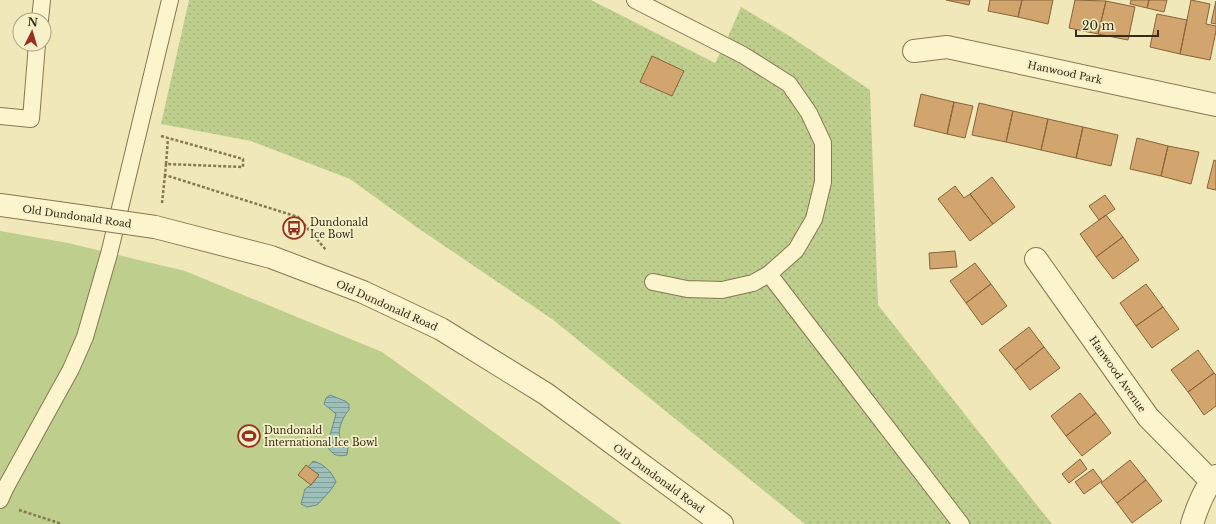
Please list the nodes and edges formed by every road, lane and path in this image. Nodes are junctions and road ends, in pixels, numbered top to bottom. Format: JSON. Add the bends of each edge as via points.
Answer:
{"nodes":[{"id":1,"x":42,"y":0,"type":"edge"},
{"id":2,"x":170,"y":0,"type":"edge"},
{"id":3,"x":635,"y":0,"type":"edge"},
{"id":4,"x":41,"y":12,"type":"edge"},
{"id":5,"x":914,"y":51,"type":"dead end"},
{"id":6,"x":37,"y":52,"type":"edge"},
{"id":7,"x":1216,"y":105,"type":"edge"},
{"id":8,"x":0,"y":116,"type":"edge"},
{"id":9,"x":139,"y":130,"type":"junction"},
{"id":10,"x":168,"y":138,"type":"junction"},
{"id":11,"x":166,"y":164,"type":"junction"},
{"id":12,"x":0,"y":205,"type":"edge"},
{"id":13,"x":328,"y":252,"type":"dead end"},
{"id":14,"x":1036,"y":259,"type":"dead end"},
{"id":15,"x":769,"y":274,"type":"junction"},
{"id":16,"x":653,"y":282,"type":"dead end"},
{"id":17,"x":1213,"y":478,"type":"edge"},
{"id":18,"x":0,"y":500,"type":"edge"},
{"id":19,"x":722,"y":524,"type":"edge"},
{"id":20,"x":961,"y":524,"type":"edge"},
{"id":21,"x":1192,"y":524,"type":"edge"}],
"edges":[{"from":1,"to":4,"type":"lane"},
{"from":2,"to":9,"type":"lane"},
{"from":3,"to":15,"type":"lane","via":[[750,59],[789,84],[809,113],[822,143],[823,182],[814,219],[796,250]]},
{"from":5,"to":7,"type":"street","name":"Hanwood Park","via":[[947,47]]},
{"from":6,"to":8,"type":"lane","via":[[31,119]]},
{"from":9,"to":10,"type":"path"},
{"from":9,"to":18,"type":"lane","via":[[109,254],[85,336],[71,369]]},
{"from":10,"to":11,"type":"path"},
{"from":10,"to":11,"type":"path","via":[[243,159],[242,167]]},
{"from":11,"to":13,"type":"path","via":[[165,175],[298,217]]},
{"from":12,"to":19,"type":"street","name":"Old Dundonald Road","bridge":true,"via":[[155,227],[271,257],[363,292],[441,329],[546,394]]},
{"from":14,"to":17,"type":"street","name":"Hanwood Avenue","via":[[1148,417]]},
{"from":15,"to":16,"type":"lane","via":[[753,283],[722,290],[687,289]]},
{"from":15,"to":20,"type":"lane"},
{"from":17,"to":21,"type":"street","name":"Hanwood Avenue"}]}
